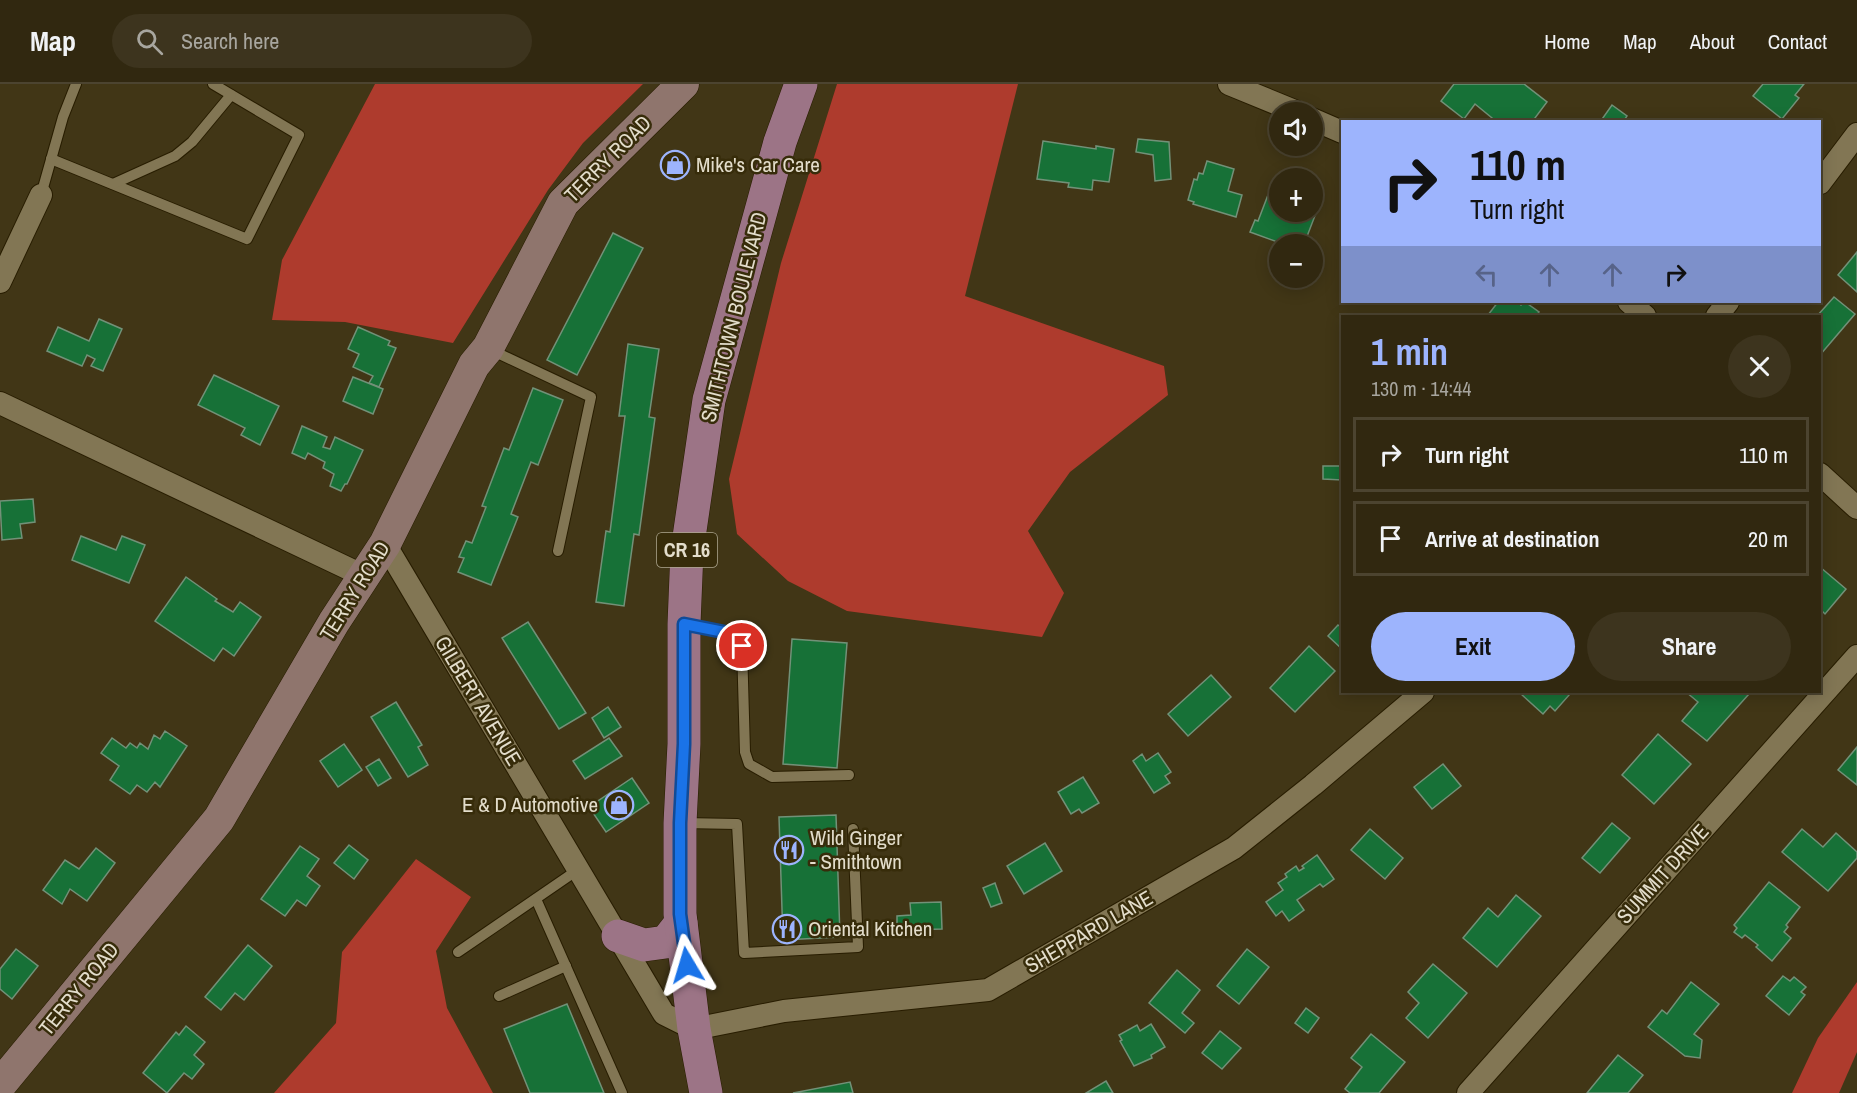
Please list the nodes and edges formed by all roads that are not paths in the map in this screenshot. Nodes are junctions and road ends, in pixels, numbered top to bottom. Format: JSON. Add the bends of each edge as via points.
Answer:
{"nodes":[{"id":1,"x":76,"y":84,"type":"edge"},
{"id":2,"x":213,"y":84,"type":"edge"},
{"id":3,"x":1229,"y":84,"type":"edge"},
{"id":4,"x":682,"y":85,"type":"edge"},
{"id":5,"x":231,"y":95,"type":"junction"},
{"id":6,"x":791,"y":96,"type":"edge"},
{"id":7,"x":1273,"y":102,"type":"edge"},
{"id":8,"x":1323,"y":124,"type":"edge"},
{"id":9,"x":1341,"y":132,"type":"edge"},
{"id":10,"x":1857,"y":134,"type":"edge"},
{"id":11,"x":51,"y":159,"type":"junction"},
{"id":12,"x":1821,"y":182,"type":"edge"},
{"id":13,"x":113,"y":184,"type":"junction"},
{"id":14,"x":41,"y":195,"type":"joint"},
{"id":15,"x":0,"y":282,"type":"edge"},
{"id":16,"x":1630,"y":303,"type":"edge"},
{"id":17,"x":1727,"y":303,"type":"edge"},
{"id":18,"x":1645,"y":315,"type":"edge"},
{"id":19,"x":1718,"y":315,"type":"edge"},
{"id":20,"x":488,"y":348,"type":"junction"},
{"id":21,"x":0,"y":403,"type":"edge"},
{"id":22,"x":1821,"y":475,"type":"edge"},
{"id":23,"x":1857,"y":508,"type":"edge"},
{"id":24,"x":385,"y":544,"type":"junction"},
{"id":25,"x":558,"y":551,"type":"dead end"},
{"id":26,"x":364,"y":576,"type":"junction"},
{"id":27,"x":684,"y":624,"type":"junction"},
{"id":28,"x":1857,"y":656,"type":"edge"},
{"id":29,"x":1422,"y":693,"type":"edge"},
{"id":30,"x":849,"y":775,"type":"dead end"},
{"id":31,"x":680,"y":823,"type":"junction"},
{"id":32,"x":853,"y":829,"type":"dead end"},
{"id":33,"x":579,"y":869,"type":"junction"},
{"id":34,"x":536,"y":899,"type":"junction"},
{"id":35,"x":681,"y":923,"type":"junction"},
{"id":36,"x":618,"y":936,"type":"junction"},
{"id":37,"x":458,"y":952,"type":"dead end"},
{"id":38,"x":566,"y":966,"type":"junction"},
{"id":39,"x":498,"y":996,"type":"dead end"},
{"id":40,"x":694,"y":1029,"type":"junction"},
{"id":41,"x":0,"y":1085,"type":"edge"},
{"id":42,"x":622,"y":1093,"type":"edge"},
{"id":43,"x":706,"y":1093,"type":"edge"},
{"id":44,"x":1468,"y":1093,"type":"edge"}],
"edges":[{"from":1,"to":11,"type":"lane"},
{"from":2,"to":5,"type":"lane"},
{"from":3,"to":7,"type":"street"},
{"from":4,"to":20,"type":"street","name":"TERRY ROAD","via":[[563,202]]},
{"from":5,"to":13,"type":"lane","via":[[192,142],[175,156]]},
{"from":5,"to":13,"type":"lane","via":[[299,135],[247,239]]},
{"from":6,"to":27,"type":"main road","name":"SMITHTOWN BOULEVARD","number":"CR 16","via":[[709,400],[687,551]]},
{"from":8,"to":9,"type":"street"},
{"from":10,"to":12,"type":"street"},
{"from":11,"to":13,"type":"lane"},
{"from":11,"to":14,"type":"lane"},
{"from":14,"to":15,"type":"street"},
{"from":16,"to":18,"type":"street"},
{"from":17,"to":19,"type":"street"},
{"from":20,"to":24,"type":"street","name":"TERRY ROAD","via":[[474,365]]},
{"from":20,"to":25,"type":"lane","via":[[591,397]]},
{"from":21,"to":26,"type":"street"},
{"from":22,"to":23,"type":"street"},
{"from":24,"to":26,"type":"street","name":"TERRY ROAD"},
{"from":24,"to":33,"type":"street","name":"GILBERT AVENUE"},
{"from":26,"to":41,"type":"street","name":"TERRY ROAD","via":[[219,819]]},
{"from":27,"to":30,"type":"lane","via":[[729,633],[742,646],[745,752],[749,764],[772,777]]},
{"from":27,"to":31,"type":"main road","name":"SMITHTOWN BOULEVARD","number":"CR 16"},
{"from":28,"to":44,"type":"street","name":"SUMMIT DRIVE"},
{"from":29,"to":40,"type":"street","name":"SHEPPARD LANE","via":[[1234,848],[988,990],[784,1011]]},
{"from":31,"to":32,"type":"lane","via":[[737,824],[744,952],[858,947]]},
{"from":31,"to":35,"type":"main road","name":"SMITHTOWN BOULEVARD","number":"CR 16"},
{"from":33,"to":34,"type":"lane"},
{"from":33,"to":36,"type":"street","name":"GILBERT AVENUE"},
{"from":34,"to":37,"type":"lane"},
{"from":34,"to":38,"type":"lane"},
{"from":35,"to":36,"type":"main road","via":[[666,942],[644,945]]},
{"from":35,"to":40,"type":"main road","name":"SMITHTOWN BOULEVARD","number":"CR 16"},
{"from":36,"to":40,"type":"street","name":"GILBERT AVENUE","via":[[664,1014]]},
{"from":38,"to":39,"type":"lane"},
{"from":38,"to":42,"type":"lane"},
{"from":40,"to":43,"type":"main road","name":"SMITHTOWN BOULEVARD","number":"CR 16"}]}
